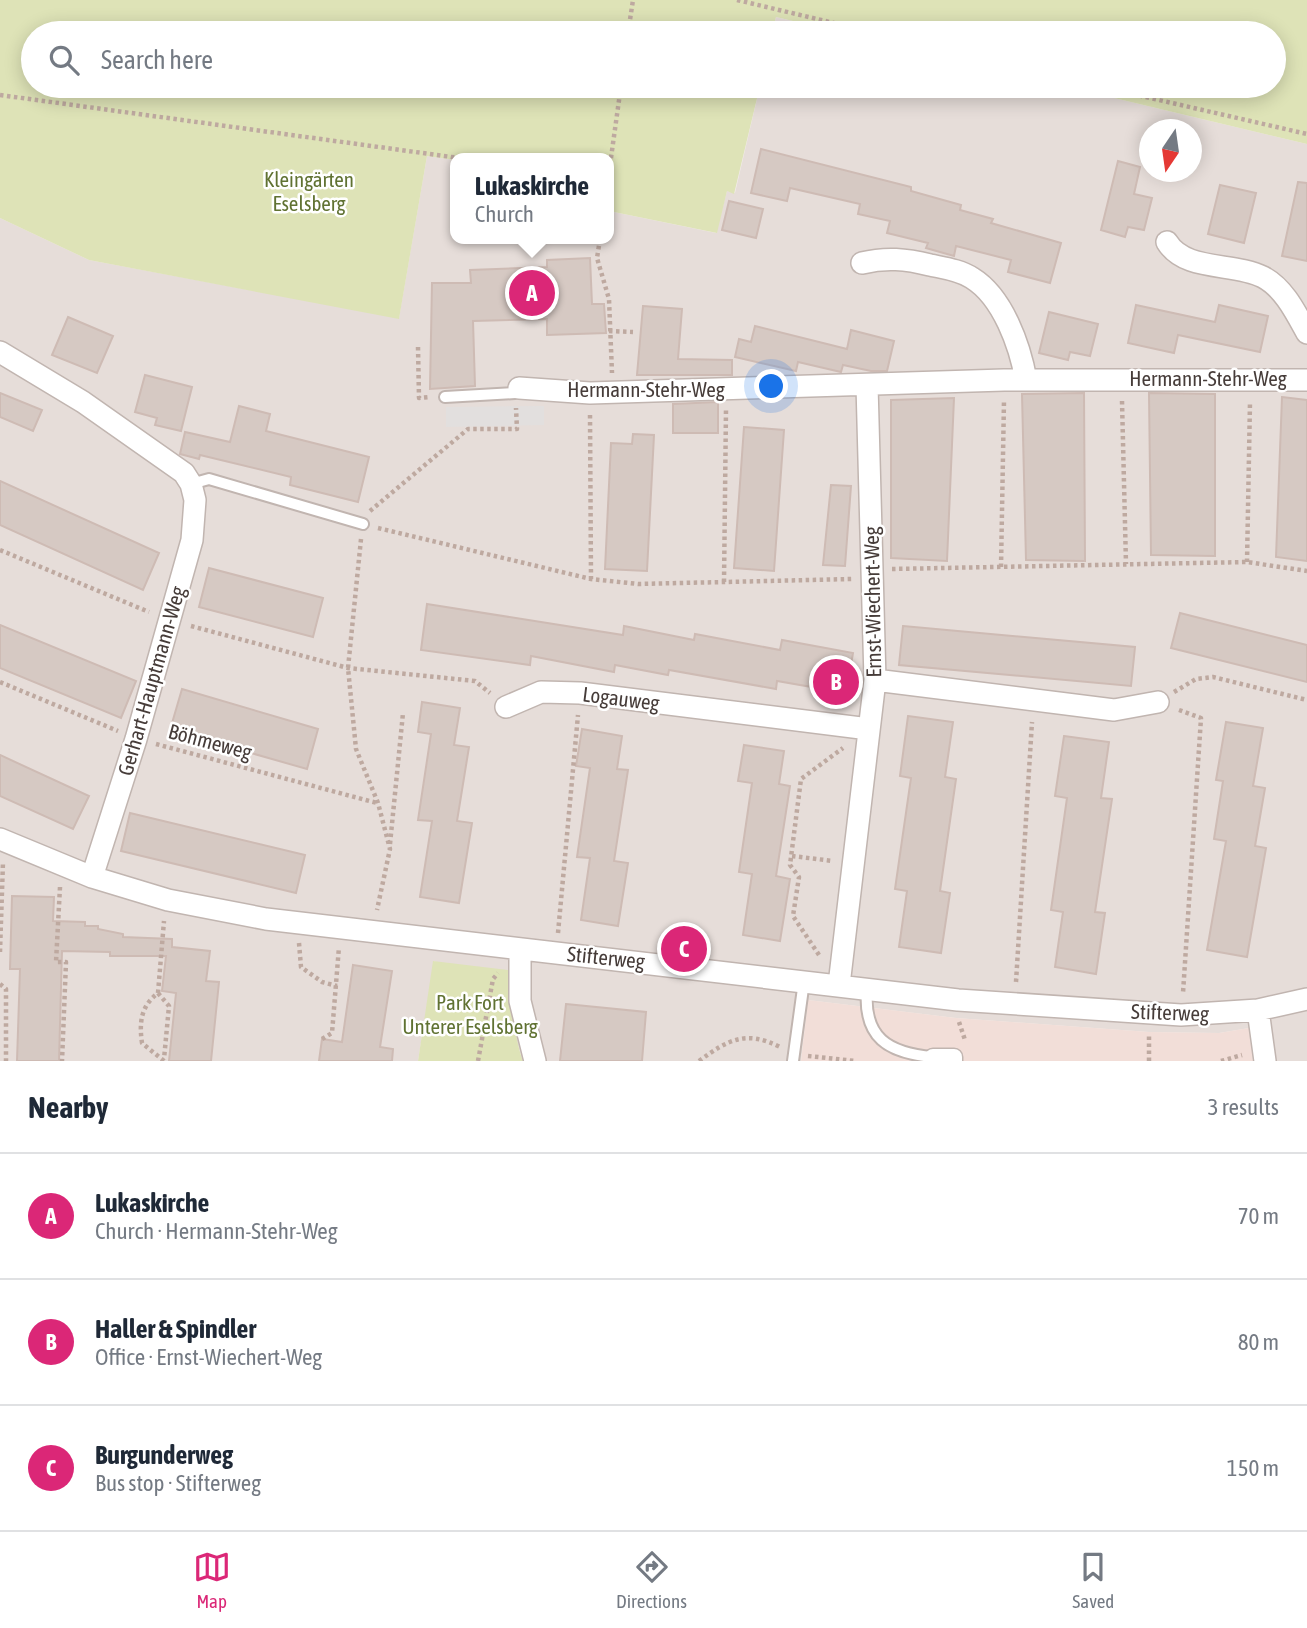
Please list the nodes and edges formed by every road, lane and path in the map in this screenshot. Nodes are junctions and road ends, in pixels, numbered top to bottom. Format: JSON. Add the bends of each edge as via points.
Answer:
{"nodes":[{"id":1,"x":633,"y":0,"type":"edge"},
{"id":2,"x":737,"y":0,"type":"edge"},
{"id":3,"x":630,"y":21,"type":"edge"},
{"id":4,"x":825,"y":21,"type":"edge"},
{"id":5,"x":0,"y":95,"type":"edge"},
{"id":6,"x":21,"y":98,"type":"edge"},
{"id":7,"x":22,"y":98,"type":"edge"},
{"id":8,"x":619,"y":98,"type":"edge"},
{"id":9,"x":1150,"y":98,"type":"edge"},
{"id":10,"x":1307,"y":134,"type":"edge"},
{"id":11,"x":612,"y":153,"type":"edge"},
{"id":12,"x":450,"y":157,"type":"edge"},
{"id":13,"x":1167,"y":242,"type":"dead end"},
{"id":14,"x":599,"y":244,"type":"edge"},
{"id":15,"x":862,"y":263,"type":"dead end"},
{"id":16,"x":610,"y":331,"type":"junction"},
{"id":17,"x":632,"y":332,"type":"dead end"},
{"id":18,"x":1307,"y":333,"type":"edge"},
{"id":19,"x":418,"y":347,"type":"dead end"},
{"id":20,"x":0,"y":352,"type":"edge"},
{"id":21,"x":1026,"y":380,"type":"junction"},
{"id":22,"x":1307,"y":380,"type":"edge"},
{"id":23,"x":867,"y":384,"type":"junction"},
{"id":24,"x":517,"y":391,"type":"junction"},
{"id":25,"x":726,"y":391,"type":"junction"},
{"id":26,"x":590,"y":393,"type":"junction"},
{"id":27,"x":613,"y":393,"type":"junction"},
{"id":28,"x":445,"y":397,"type":"joint"},
{"id":29,"x":1004,"y":405,"type":"dead end"},
{"id":30,"x":1250,"y":411,"type":"dead end"},
{"id":31,"x":1122,"y":412,"type":"dead end"},
{"id":32,"x":191,"y":484,"type":"junction"},
{"id":33,"x":363,"y":524,"type":"junction"},
{"id":34,"x":1247,"y":562,"type":"junction"},
{"id":35,"x":1126,"y":565,"type":"junction"},
{"id":36,"x":1001,"y":567,"type":"junction"},
{"id":37,"x":1307,"y":571,"type":"edge"},
{"id":38,"x":874,"y":574,"type":"junction"},
{"id":39,"x":591,"y":579,"type":"junction"},
{"id":40,"x":724,"y":582,"type":"junction"},
{"id":41,"x":384,"y":671,"type":"dead end"},
{"id":42,"x":875,"y":680,"type":"junction"},
{"id":43,"x":0,"y":681,"type":"edge"},
{"id":44,"x":580,"y":693,"type":"junction"},
{"id":45,"x":1033,"y":700,"type":"junction"},
{"id":46,"x":1307,"y":700,"type":"edge"},
{"id":47,"x":1158,"y":702,"type":"junction"},
{"id":48,"x":506,"y":708,"type":"joint"},
{"id":49,"x":403,"y":713,"type":"dead end"},
{"id":50,"x":869,"y":729,"type":"junction"},
{"id":51,"x":136,"y":739,"type":"junction"},
{"id":52,"x":842,"y":749,"type":"dead end"},
{"id":53,"x":378,"y":803,"type":"junction"},
{"id":54,"x":2,"y":839,"type":"edge"},
{"id":55,"x":390,"y":849,"type":"junction"},
{"id":56,"x":792,"y":856,"type":"junction"},
{"id":57,"x":853,"y":864,"type":"junction"},
{"id":58,"x":67,"y":866,"type":"junction"},
{"id":59,"x":92,"y":877,"type":"junction"},
{"id":60,"x":168,"y":900,"type":"junction"},
{"id":61,"x":301,"y":923,"type":"junction"},
{"id":62,"x":373,"y":931,"type":"junction"},
{"id":63,"x":520,"y":949,"type":"junction"},
{"id":64,"x":0,"y":952,"type":"edge"},
{"id":65,"x":556,"y":953,"type":"junction"},
{"id":66,"x":340,"y":961,"type":"dead end"},
{"id":67,"x":804,"y":981,"type":"junction"},
{"id":68,"x":0,"y":984,"type":"edge"},
{"id":69,"x":839,"y":985,"type":"junction"},
{"id":70,"x":337,"y":986,"type":"junction"},
{"id":71,"x":867,"y":989,"type":"junction"},
{"id":72,"x":158,"y":993,"type":"junction"},
{"id":73,"x":1307,"y":999,"type":"edge"},
{"id":74,"x":1014,"y":1004,"type":"junction"},
{"id":75,"x":1258,"y":1010,"type":"junction"},
{"id":76,"x":1181,"y":1015,"type":"junction"},
{"id":77,"x":959,"y":1022,"type":"dead end"},
{"id":78,"x":1149,"y":1035,"type":"dead end"},
{"id":79,"x":322,"y":1039,"type":"dead end"},
{"id":80,"x":967,"y":1046,"type":"dead end"},
{"id":81,"x":933,"y":1057,"type":"joint"},
{"id":82,"x":794,"y":1058,"type":"edge"},
{"id":83,"x":6,"y":1061,"type":"edge"},
{"id":84,"x":62,"y":1061,"type":"edge"},
{"id":85,"x":164,"y":1061,"type":"edge"},
{"id":86,"x":478,"y":1061,"type":"edge"},
{"id":87,"x":536,"y":1061,"type":"edge"},
{"id":88,"x":699,"y":1061,"type":"edge"},
{"id":89,"x":855,"y":1061,"type":"edge"},
{"id":90,"x":954,"y":1061,"type":"edge"},
{"id":91,"x":1149,"y":1061,"type":"edge"},
{"id":92,"x":1265,"y":1061,"type":"edge"}],
"edges":[{"from":1,"to":3,"type":"path"},
{"from":2,"to":4,"type":"path"},
{"from":5,"to":6,"type":"path"},
{"from":7,"to":12,"type":"path"},
{"from":8,"to":11,"type":"path"},
{"from":9,"to":10,"type":"path"},
{"from":13,"to":18,"type":"street","via":[[1174,254],[1186,259],[1263,277],[1280,291]]},
{"from":14,"to":16,"type":"path","via":[[597,258],[609,299]]},
{"from":15,"to":21,"type":"street","via":[[884,258],[907,260],[968,275],[982,284],[1016,342]]},
{"from":16,"to":17,"type":"path"},
{"from":16,"to":27,"type":"path"},
{"from":19,"to":28,"type":"path","via":[[419,398]]},
{"from":20,"to":32,"type":"street","via":[[147,446],[184,473]]},
{"from":21,"to":22,"type":"street","name":"Hermann-Stehr-Weg"},
{"from":21,"to":23,"type":"street","name":"Hermann-Stehr-Weg"},
{"from":23,"to":25,"type":"street","name":"Hermann-Stehr-Weg"},
{"from":23,"to":38,"type":"street","name":"Ernst-Wiechert-Weg"},
{"from":24,"to":26,"type":"street","name":"Hermann-Stehr-Weg"},
{"from":24,"to":28,"type":"lane"},
{"from":24,"to":33,"type":"path","via":[[517,429],[468,429],[371,510]]},
{"from":25,"to":27,"type":"street","name":"Hermann-Stehr-Weg"},
{"from":25,"to":40,"type":"path"},
{"from":26,"to":27,"type":"street","name":"Hermann-Stehr-Weg"},
{"from":26,"to":39,"type":"path"},
{"from":29,"to":36,"type":"path"},
{"from":30,"to":34,"type":"path"},
{"from":31,"to":35,"type":"path"},
{"from":32,"to":33,"type":"lane","via":[[209,479]]},
{"from":32,"to":51,"type":"street","name":"Gerhart-Hauptmann-Weg","via":[[195,500],[192,540]]},
{"from":33,"to":39,"type":"path"},
{"from":33,"to":53,"type":"path","via":[[348,668],[356,749]]},
{"from":34,"to":35,"type":"path"},
{"from":34,"to":37,"type":"path"},
{"from":35,"to":36,"type":"path"},
{"from":36,"to":38,"type":"path"},
{"from":38,"to":40,"type":"path"},
{"from":38,"to":42,"type":"street","name":"Ernst-Wiechert-Weg"},
{"from":39,"to":40,"type":"path","via":[[638,584]]},
{"from":41,"to":48,"type":"path","via":[[475,681]]},
{"from":42,"to":45,"type":"street"},
{"from":42,"to":50,"type":"street","name":"Ernst-Wiechert-Weg"},
{"from":43,"to":51,"type":"path","name":"Böhmeweg"},
{"from":44,"to":48,"type":"street","name":"Logauweg","via":[[541,692]]},
{"from":44,"to":50,"type":"street","name":"Logauweg"},
{"from":44,"to":65,"type":"path"},
{"from":45,"to":47,"type":"street","via":[[1114,710]]},
{"from":45,"to":74,"type":"path"},
{"from":46,"to":47,"type":"path","via":[[1213,677],[1196,679]]},
{"from":47,"to":76,"type":"path","via":[[1201,719]]},
{"from":49,"to":55,"type":"path"},
{"from":50,"to":57,"type":"street","name":"Ernst-Wiechert-Weg"},
{"from":51,"to":53,"type":"path","name":"Böhmeweg"},
{"from":51,"to":59,"type":"street","name":"Gerhart-Hauptmann-Weg"},
{"from":52,"to":56,"type":"path","via":[[802,779]]},
{"from":53,"to":55,"type":"path"},
{"from":54,"to":58,"type":"street","name":"Stifterweg"},
{"from":54,"to":64,"type":"path"},
{"from":55,"to":62,"type":"path"},
{"from":56,"to":57,"type":"path"},
{"from":56,"to":69,"type":"path","via":[[790,865],[799,877],[793,916]]},
{"from":57,"to":69,"type":"street","name":"Ernst-Wiechert-Weg"},
{"from":58,"to":59,"type":"street","name":"Stifterweg"},
{"from":58,"to":84,"type":"path","via":[[58,894],[56,962],[65,962]]},
{"from":59,"to":60,"type":"street","name":"Stifterweg"},
{"from":60,"to":61,"type":"street","name":"Stifterweg"},
{"from":60,"to":72,"type":"path"},
{"from":61,"to":62,"type":"street","name":"Stifterweg"},
{"from":61,"to":70,"type":"path","via":[[301,967]]},
{"from":62,"to":63,"type":"street","name":"Stifterweg"},
{"from":63,"to":65,"type":"street","name":"Stifterweg"},
{"from":63,"to":86,"type":"path","via":[[493,979]]},
{"from":63,"to":87,"type":"street","via":[[520,1001]]},
{"from":65,"to":67,"type":"street","name":"Stifterweg"},
{"from":66,"to":70,"type":"path"},
{"from":67,"to":69,"type":"street","name":"Stifterweg"},
{"from":67,"to":82,"type":"lane"},
{"from":68,"to":83,"type":"path","via":[[6,989]]},
{"from":69,"to":71,"type":"street","name":"Stifterweg"},
{"from":70,"to":79,"type":"path","via":[[331,1033]]},
{"from":71,"to":74,"type":"street","name":"Stifterweg"},
{"from":71,"to":81,"type":"lane","via":[[865,1014],[877,1037],[903,1055]]},
{"from":72,"to":85,"type":"path","via":[[169,1006]]},
{"from":72,"to":85,"type":"path","via":[[146,1002],[140,1025],[142,1043]]},
{"from":73,"to":75,"type":"street","name":"Stifterweg"},
{"from":74,"to":76,"type":"street","name":"Stifterweg"},
{"from":75,"to":76,"type":"street","name":"Stifterweg"},
{"from":75,"to":92,"type":"street"},
{"from":77,"to":80,"type":"path"},
{"from":78,"to":91,"type":"path"},
{"from":81,"to":90,"type":"street","via":[[954,1057]]},
{"from":82,"to":88,"type":"path","via":[[758,1036],[721,1045]]},
{"from":82,"to":89,"type":"path"}]}
